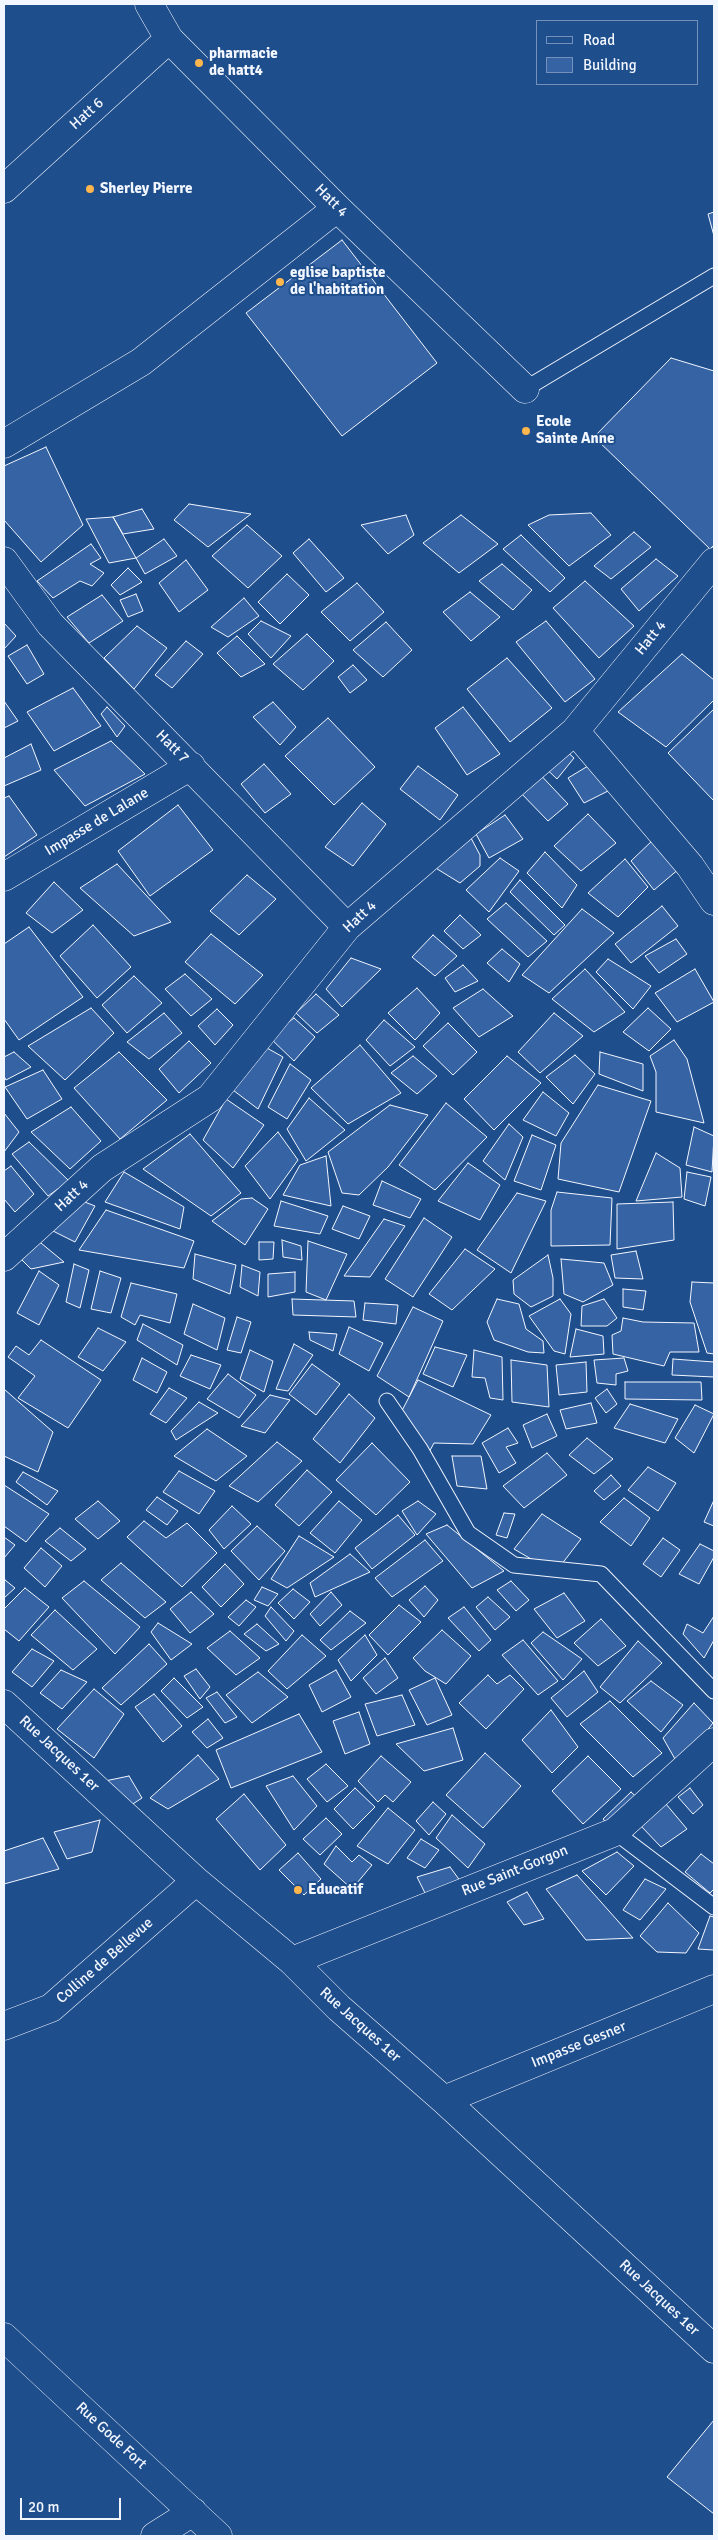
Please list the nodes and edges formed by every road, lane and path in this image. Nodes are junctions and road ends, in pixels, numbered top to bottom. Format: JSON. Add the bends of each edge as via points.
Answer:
{"nodes":[{"id":1,"x":149,"y":4,"type":"edge"},
{"id":2,"x":169,"y":39,"type":"junction"},
{"id":3,"x":4,"y":189,"type":"edge"},
{"id":4,"x":337,"y":208,"type":"junction"},
{"id":5,"x":714,"y":276,"type":"edge"},
{"id":6,"x":525,"y":389,"type":"joint"},
{"id":7,"x":4,"y":444,"type":"edge"},
{"id":8,"x":4,"y":561,"type":"edge"},
{"id":9,"x":712,"y":564,"type":"edge"},
{"id":10,"x":575,"y":731,"type":"junction"},
{"id":11,"x":191,"y":766,"type":"junction"},
{"id":12,"x":4,"y":877,"type":"edge"},
{"id":13,"x":714,"y":901,"type":"edge"},
{"id":14,"x":347,"y":927,"type":"junction"},
{"id":15,"x":4,"y":1257,"type":"edge"},
{"id":16,"x":387,"y":1401,"type":"dead end"},
{"id":17,"x":714,"y":1691,"type":"edge"},
{"id":18,"x":4,"y":1704,"type":"edge"},
{"id":19,"x":714,"y":1742,"type":"edge"},
{"id":20,"x":615,"y":1832,"type":"junction"},
{"id":21,"x":196,"y":1881,"type":"junction"},
{"id":22,"x":714,"y":1907,"type":"edge"},
{"id":23,"x":292,"y":1961,"type":"junction"},
{"id":24,"x":714,"y":1989,"type":"edge"},
{"id":25,"x":4,"y":2026,"type":"edge"},
{"id":26,"x":444,"y":2100,"type":"junction"},
{"id":27,"x":4,"y":2337,"type":"edge"},
{"id":28,"x":714,"y":2349,"type":"edge"},
{"id":29,"x":193,"y":2512,"type":"junction"},
{"id":30,"x":155,"y":2536,"type":"edge"},
{"id":31,"x":218,"y":2536,"type":"edge"}],
"edges":[{"from":1,"to":2,"type":"street","name":"Hatt 4"},
{"from":2,"to":3,"type":"street","name":"Hatt 6"},
{"from":2,"to":4,"type":"street","name":"Hatt 4"},
{"from":4,"to":6,"type":"street","name":"Hatt 4"},
{"from":4,"to":7,"type":"street","via":[[141,362]]},
{"from":5,"to":6,"type":"lane"},
{"from":8,"to":11,"type":"street","name":"Hatt 7","via":[[50,624]]},
{"from":9,"to":10,"type":"street","name":"Hatt 4"},
{"from":10,"to":13,"type":"street","via":[[690,866]]},
{"from":10,"to":14,"type":"street","name":"Hatt 4"},
{"from":11,"to":12,"type":"street","name":"Impasse de Lalane"},
{"from":11,"to":14,"type":"street","name":"Hatt 7"},
{"from":14,"to":15,"type":"street","name":"Hatt 4","via":[[210,1098],[102,1168]]},
{"from":16,"to":17,"type":"lane","via":[[420,1449],[468,1533],[514,1565],[601,1574]]},
{"from":18,"to":21,"type":"street","name":"Rue Jacques 1er"},
{"from":19,"to":20,"type":"street","name":"Rue Saint-Gorgon"},
{"from":20,"to":22,"type":"lane"},
{"from":20,"to":23,"type":"street","name":"Rue Saint-Gorgon"},
{"from":21,"to":23,"type":"street","name":"Rue Jacques 1er"},
{"from":21,"to":25,"type":"street","name":"Colline de Bellevue","via":[[51,2008]]},
{"from":23,"to":26,"type":"street","name":"Rue Jacques 1er","via":[[339,2008]]},
{"from":24,"to":26,"type":"street","name":"Impasse Gesner"},
{"from":26,"to":28,"type":"street","name":"Rue Jacques 1er"},
{"from":27,"to":29,"type":"street","name":"Rue Gode Fort"},
{"from":29,"to":30,"type":"street"},
{"from":29,"to":31,"type":"street","name":"Rue Gode Fort"}]}
